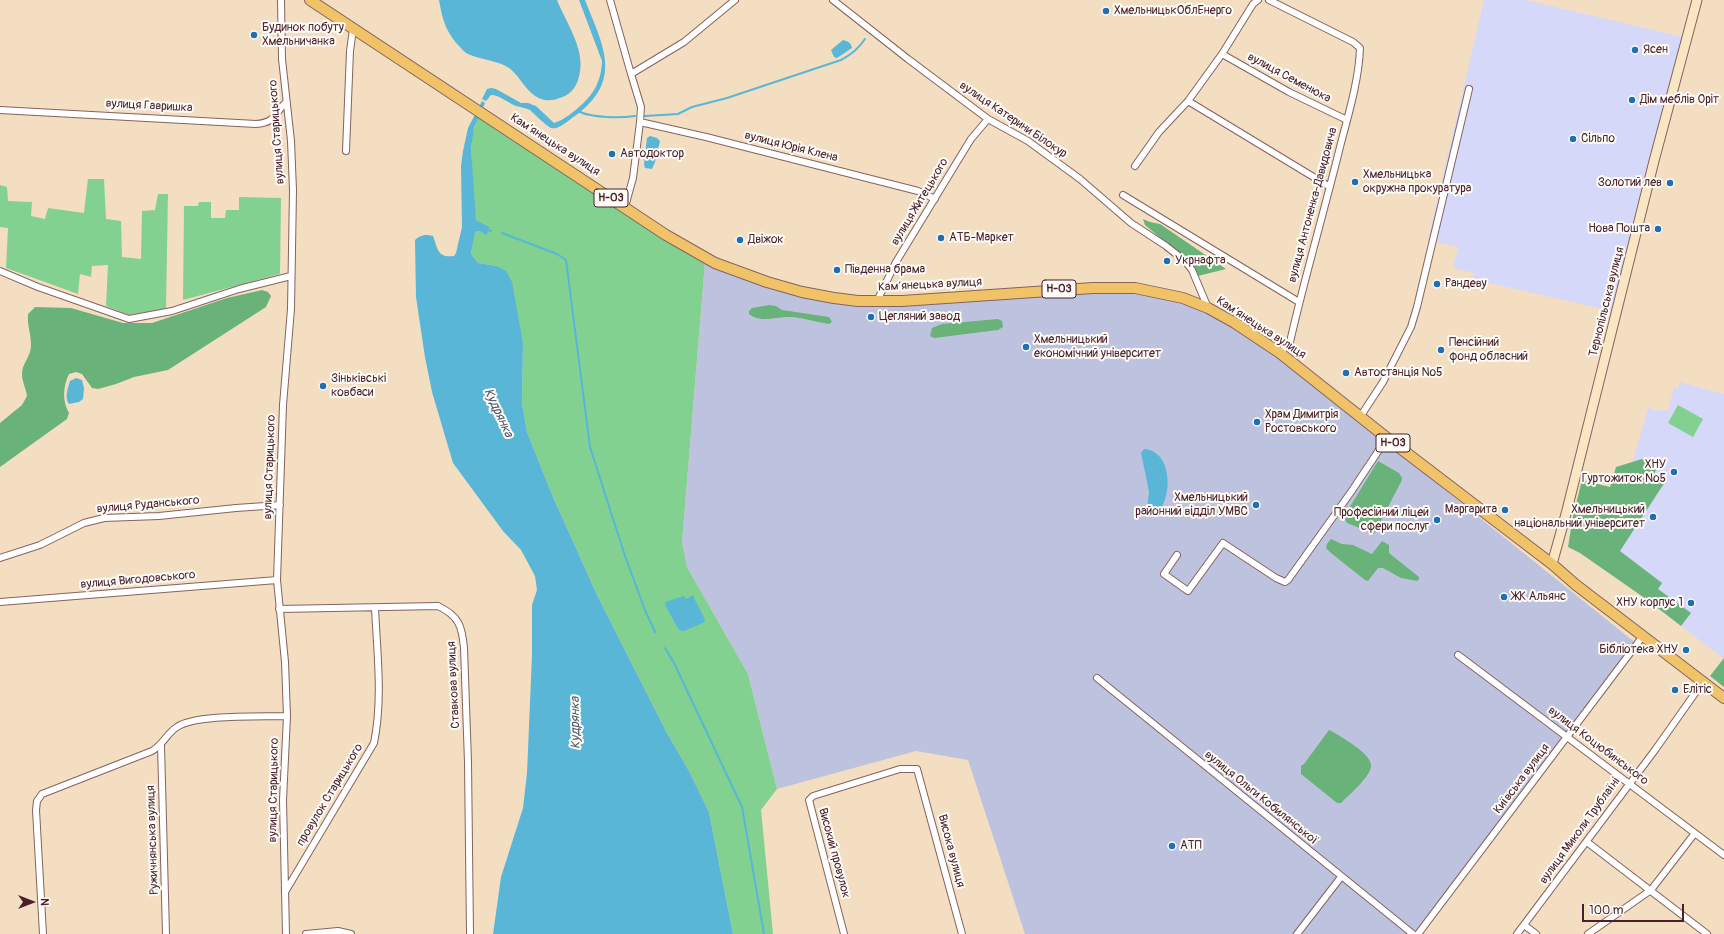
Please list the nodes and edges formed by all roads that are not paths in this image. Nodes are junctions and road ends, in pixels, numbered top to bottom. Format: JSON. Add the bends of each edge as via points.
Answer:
{"nodes":[{"id":1,"x":281,"y":0,"type":"edge"},
{"id":2,"x":310,"y":0,"type":"edge"},
{"id":3,"x":610,"y":0,"type":"edge"},
{"id":4,"x":735,"y":0,"type":"edge"},
{"id":5,"x":833,"y":0,"type":"edge"},
{"id":6,"x":1258,"y":0,"type":"edge"},
{"id":7,"x":1269,"y":0,"type":"edge"},
{"id":8,"x":1697,"y":0,"type":"edge"},
{"id":9,"x":353,"y":29,"type":"junction"},
{"id":10,"x":1222,"y":54,"type":"junction"},
{"id":11,"x":631,"y":74,"type":"junction"},
{"id":12,"x":1469,"y":89,"type":"dead end"},
{"id":13,"x":1188,"y":100,"type":"junction"},
{"id":14,"x":286,"y":102,"type":"junction"},
{"id":15,"x":0,"y":110,"type":"edge"},
{"id":16,"x":988,"y":119,"type":"junction"},
{"id":17,"x":1347,"y":120,"type":"junction"},
{"id":18,"x":640,"y":122,"type":"junction"},
{"id":19,"x":346,"y":151,"type":"dead end"},
{"id":20,"x":1135,"y":166,"type":"dead end"},
{"id":21,"x":1330,"y":187,"type":"junction"},
{"id":22,"x":1122,"y":195,"type":"dead end"},
{"id":23,"x":935,"y":199,"type":"junction"},
{"id":24,"x":625,"y":207,"type":"junction"},
{"id":25,"x":0,"y":271,"type":"edge"},
{"id":26,"x":291,"y":276,"type":"junction"},
{"id":27,"x":877,"y":301,"type":"junction"},
{"id":28,"x":1299,"y":302,"type":"junction"},
{"id":29,"x":1208,"y":308,"type":"junction"},
{"id":30,"x":1280,"y":353,"type":"junction"},
{"id":31,"x":1360,"y":417,"type":"junction"},
{"id":32,"x":1387,"y":438,"type":"junction"},
{"id":33,"x":280,"y":505,"type":"junction"},
{"id":34,"x":1176,"y":555,"type":"dead end"},
{"id":35,"x":0,"y":558,"type":"edge"},
{"id":36,"x":1552,"y":564,"type":"junction"},
{"id":37,"x":277,"y":580,"type":"junction"},
{"id":38,"x":0,"y":602,"type":"edge"},
{"id":39,"x":375,"y":608,"type":"junction"},
{"id":40,"x":279,"y":610,"type":"junction"},
{"id":41,"x":1643,"y":636,"type":"junction"},
{"id":42,"x":1458,"y":655,"type":"dead end"},
{"id":43,"x":1096,"y":678,"type":"dead end"},
{"id":44,"x":1703,"y":682,"type":"junction"},
{"id":45,"x":1724,"y":698,"type":"edge"},
{"id":46,"x":287,"y":716,"type":"junction"},
{"id":47,"x":1567,"y":738,"type":"junction"},
{"id":48,"x":161,"y":745,"type":"junction"},
{"id":49,"x":918,"y":774,"type":"joint"},
{"id":50,"x":1629,"y":783,"type":"junction"},
{"id":51,"x":1695,"y":833,"type":"junction"},
{"id":52,"x":1587,"y":842,"type":"junction"},
{"id":53,"x":1724,"y":855,"type":"edge"},
{"id":54,"x":284,"y":874,"type":"junction"},
{"id":55,"x":294,"y":876,"type":"junction"},
{"id":56,"x":1341,"y":877,"type":"junction"},
{"id":57,"x":1651,"y":890,"type":"junction"},
{"id":58,"x":285,"y":892,"type":"junction"},
{"id":59,"x":1524,"y":925,"type":"junction"},
{"id":60,"x":43,"y":934,"type":"edge"},
{"id":61,"x":166,"y":934,"type":"edge"},
{"id":62,"x":286,"y":934,"type":"edge"},
{"id":63,"x":306,"y":934,"type":"edge"},
{"id":64,"x":351,"y":934,"type":"edge"},
{"id":65,"x":470,"y":934,"type":"edge"},
{"id":66,"x":844,"y":934,"type":"edge"},
{"id":67,"x":962,"y":934,"type":"edge"},
{"id":68,"x":1297,"y":934,"type":"edge"},
{"id":69,"x":1413,"y":934,"type":"edge"},
{"id":70,"x":1418,"y":934,"type":"edge"},
{"id":71,"x":1517,"y":934,"type":"edge"},
{"id":72,"x":1536,"y":934,"type":"edge"},
{"id":73,"x":1588,"y":934,"type":"edge"},
{"id":74,"x":1707,"y":934,"type":"edge"}],
"edges":[{"from":1,"to":14,"type":"street","name":"вулиця Старицького"},
{"from":2,"to":9,"type":"main road","number":"Н-03"},
{"from":3,"to":11,"type":"street"},
{"from":4,"to":11,"type":"street","via":[[684,42]]},
{"from":5,"to":16,"type":"street","name":"вулиця Катерини Білокур"},
{"from":6,"to":10,"type":"street"},
{"from":7,"to":17,"type":"street","name":"вулиця Антоненка-Давидовича","via":[[1353,42],[1360,48]]},
{"from":8,"to":36,"type":"main road","name":"Тернопільська вулиця"},
{"from":9,"to":19,"type":"street"},
{"from":9,"to":24,"type":"main road","name":"Камʼянецька вулиця","number":"Н-03"},
{"from":10,"to":13,"type":"street"},
{"from":10,"to":17,"type":"street","name":"вулиця Семенюка","via":[[1289,92]]},
{"from":11,"to":18,"type":"street","via":[[641,107]]},
{"from":12,"to":31,"type":"street","via":[[1411,327],[1383,382]]},
{"from":13,"to":20,"type":"street","via":[[1159,132]]},
{"from":13,"to":21,"type":"street"},
{"from":14,"to":15,"type":"street","name":"вулиця Гавришка","via":[[271,121],[265,124]]},
{"from":14,"to":26,"type":"street","name":"вулиця Старицького","via":[[291,141]]},
{"from":16,"to":23,"type":"street","name":"вулиця Житецького","via":[[971,139]]},
{"from":16,"to":29,"type":"street","name":"вулиця Катерини Білокур","via":[[1028,141],[1080,179],[1131,223],[1181,258],[1192,270]]},
{"from":17,"to":21,"type":"street","name":"вулиця Антоненка-Давидовича"},
{"from":18,"to":23,"type":"street","name":"вулиця Юрія Клена","via":[[714,138],[918,191]]},
{"from":18,"to":24,"type":"street","via":[[633,178]]},
{"from":21,"to":28,"type":"street","name":"вулиця Антоненка-Давидовича"},
{"from":22,"to":28,"type":"street"},
{"from":23,"to":27,"type":"street","name":"вулиця Житецького","via":[[896,262]]},
{"from":24,"to":27,"type":"main road","name":"Камʼянецька вулиця","number":"Н-03","via":[[666,235],[728,268],[802,292],[834,298]]},
{"from":25,"to":26,"type":"street","via":[[38,287],[129,318],[172,311],[239,289]]},
{"from":26,"to":33,"type":"street","name":"вулиця Старицького"},
{"from":27,"to":29,"type":"main road","name":"Камʼянецька вулиця","number":"Н-03","via":[[1065,289],[1135,288],[1183,298]]},
{"from":28,"to":30,"type":"street","name":"вулиця Антоненка-Давидовича","via":[[1290,342]]},
{"from":29,"to":30,"type":"main road","name":"Камʼянецька вулиця","number":"Н-03"},
{"from":30,"to":31,"type":"main road","name":"Камʼянецька вулиця","number":"Н-03"},
{"from":31,"to":32,"type":"main road","name":"Камʼянецька вулиця","number":"Н-03"},
{"from":32,"to":34,"type":"street","via":[[1285,582],[1223,543],[1188,591],[1164,574]]},
{"from":32,"to":36,"type":"main road","name":"Камʼянецька вулиця","number":"Н-03"},
{"from":33,"to":35,"type":"street","name":"вулиця Руданського","via":[[159,516],[104,518],[72,528],[40,545]]},
{"from":33,"to":37,"type":"street","name":"вулиця Старицького"},
{"from":36,"to":41,"type":"main road","name":"Камʼянецька вулиця","number":"Н-03"},
{"from":37,"to":38,"type":"street","name":"вулиця Вигодовського"},
{"from":37,"to":40,"type":"street","name":"вулиця Старицького"},
{"from":39,"to":40,"type":"street","name":"Ставкова вулиця"},
{"from":39,"to":55,"type":"street","name":"провулок Старицького","via":[[378,725],[374,743]]},
{"from":39,"to":65,"type":"street","name":"Ставкова вулиця","via":[[438,606],[457,619],[462,631],[468,754]]},
{"from":40,"to":46,"type":"street","name":"вулиця Старицького","via":[[285,662]]},
{"from":41,"to":44,"type":"main road","name":"Камʼянецька вулиця","number":"Н-03"},
{"from":41,"to":47,"type":"street","name":"Київська вулиця"},
{"from":42,"to":47,"type":"street","name":"вулиця Коцюбинського"},
{"from":43,"to":56,"type":"street","name":"вулиця Ольги Кобилянської"},
{"from":44,"to":45,"type":"main road","name":"Камʼянецька вулиця","number":"Н-03"},
{"from":44,"to":50,"type":"street","name":"вулиця Миколи Трублаїні"},
{"from":46,"to":48,"type":"street","via":[[201,719],[187,722],[169,733]]},
{"from":46,"to":54,"type":"street","name":"вулиця Старицького"},
{"from":47,"to":50,"type":"street","name":"вулиця Коцюбинського"},
{"from":47,"to":70,"type":"street","name":"Київська вулиця"},
{"from":48,"to":60,"type":"street","via":[[42,794],[37,801]]},
{"from":48,"to":61,"type":"street","name":"Ружичнянська вулиця"},
{"from":49,"to":66,"type":"street","name":"Високий провулок","via":[[917,769],[900,769],[813,796],[809,800]]},
{"from":49,"to":67,"type":"street","name":"Висока вулиця"},
{"from":50,"to":51,"type":"street","name":"вулиця Коцюбинського"},
{"from":50,"to":52,"type":"street","name":"вулиця Миколи Трублаїні"},
{"from":51,"to":53,"type":"street","name":"вулиця Коцюбинського"},
{"from":51,"to":57,"type":"street"},
{"from":52,"to":57,"type":"street"},
{"from":52,"to":59,"type":"street","name":"вулиця Миколи Трублаїні"},
{"from":54,"to":55,"type":"street"},
{"from":54,"to":58,"type":"street","name":"вулиця Старицького"},
{"from":55,"to":58,"type":"street","name":"провулок Старицького"},
{"from":56,"to":68,"type":"street"},
{"from":56,"to":69,"type":"street","name":"вулиця Ольги Кобилянської"},
{"from":57,"to":73,"type":"street"},
{"from":57,"to":74,"type":"street"},
{"from":58,"to":62,"type":"street","name":"вулиця Старицького"},
{"from":59,"to":71,"type":"street","name":"вулиця Миколи Трублаїні"},
{"from":59,"to":72,"type":"street"},
{"from":63,"to":64,"type":"street","via":[[338,931]]}]}
